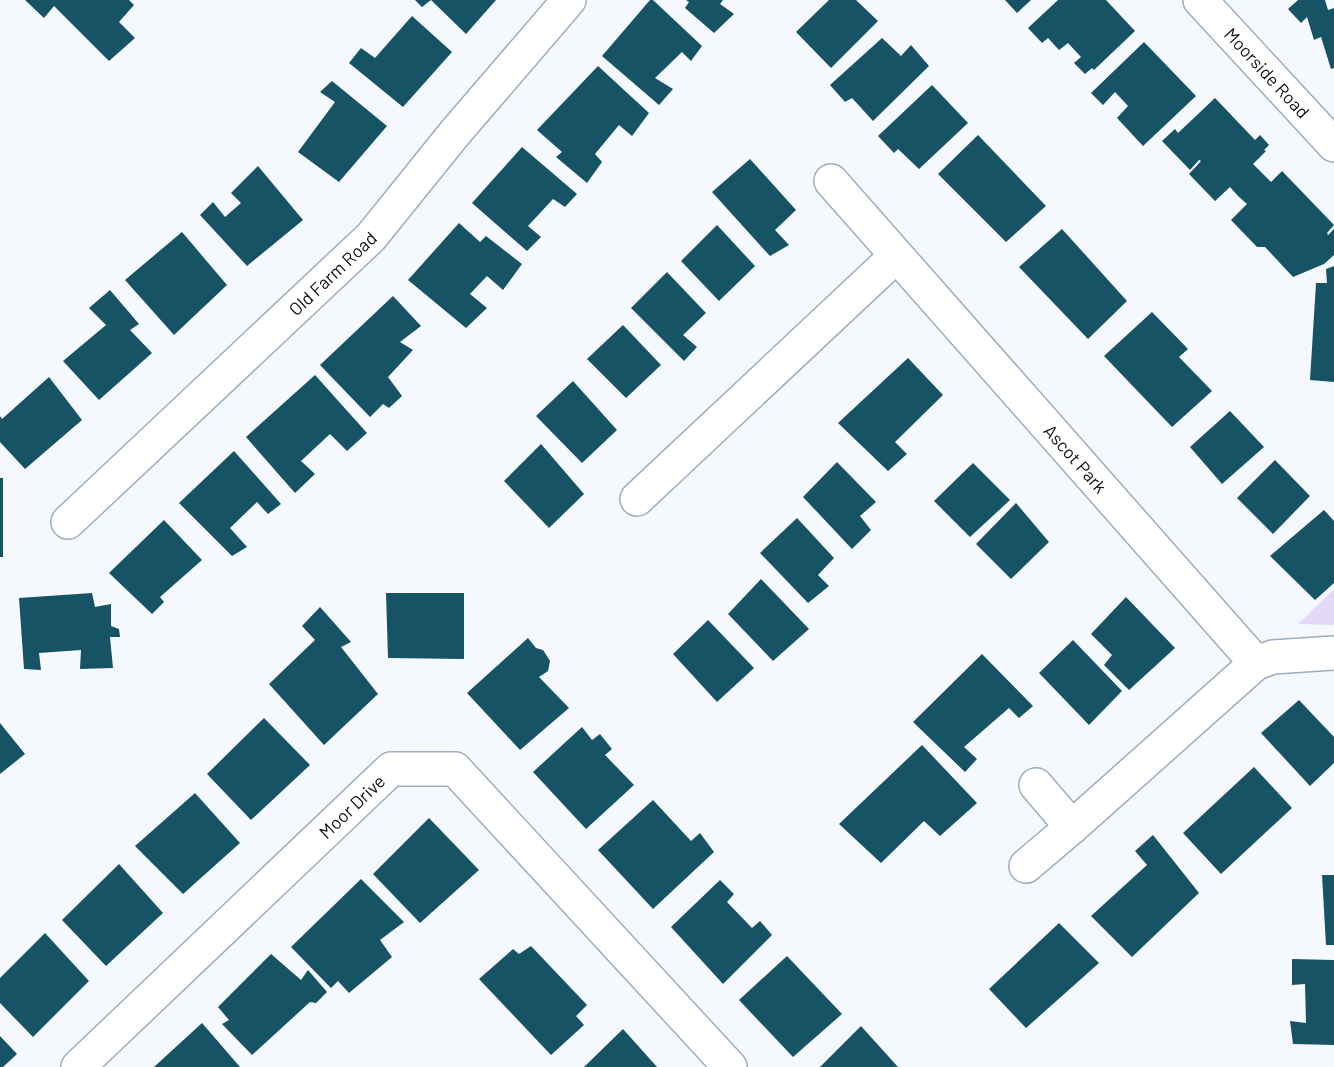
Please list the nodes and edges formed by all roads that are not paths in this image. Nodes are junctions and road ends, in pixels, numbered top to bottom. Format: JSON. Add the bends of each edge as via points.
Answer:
{"nodes":[{"id":1,"x":568,"y":0,"type":"edge"},
{"id":2,"x":1200,"y":0,"type":"edge"},
{"id":3,"x":1334,"y":145,"type":"edge"},
{"id":4,"x":831,"y":181,"type":"dead end"},
{"id":5,"x":896,"y":256,"type":"junction"},
{"id":6,"x":637,"y":499,"type":"dead end"},
{"id":7,"x":68,"y":522,"type":"dead end"},
{"id":8,"x":1334,"y":653,"type":"edge"},
{"id":9,"x":1256,"y":663,"type":"junction"},
{"id":10,"x":1036,"y":785,"type":"dead end"},
{"id":11,"x":1072,"y":827,"type":"junction"},
{"id":12,"x":1026,"y":866,"type":"dead end"},
{"id":13,"x":78,"y":1067,"type":"edge"},
{"id":14,"x":730,"y":1067,"type":"edge"}],
"edges":[{"from":1,"to":7,"type":"street","name":"Old Farm Road","via":[[370,237]]},
{"from":2,"to":3,"type":"street","name":"Moorside Road"},
{"from":4,"to":5,"type":"street","name":"Ascot Park"},
{"from":5,"to":6,"type":"street"},
{"from":5,"to":9,"type":"street","name":"Ascot Park"},
{"from":8,"to":9,"type":"street","via":[[1274,657]]},
{"from":9,"to":11,"type":"street"},
{"from":10,"to":11,"type":"street"},
{"from":11,"to":12,"type":"street"},
{"from":13,"to":14,"type":"street","name":"Moor Drive","via":[[391,769],[455,769]]}]}
